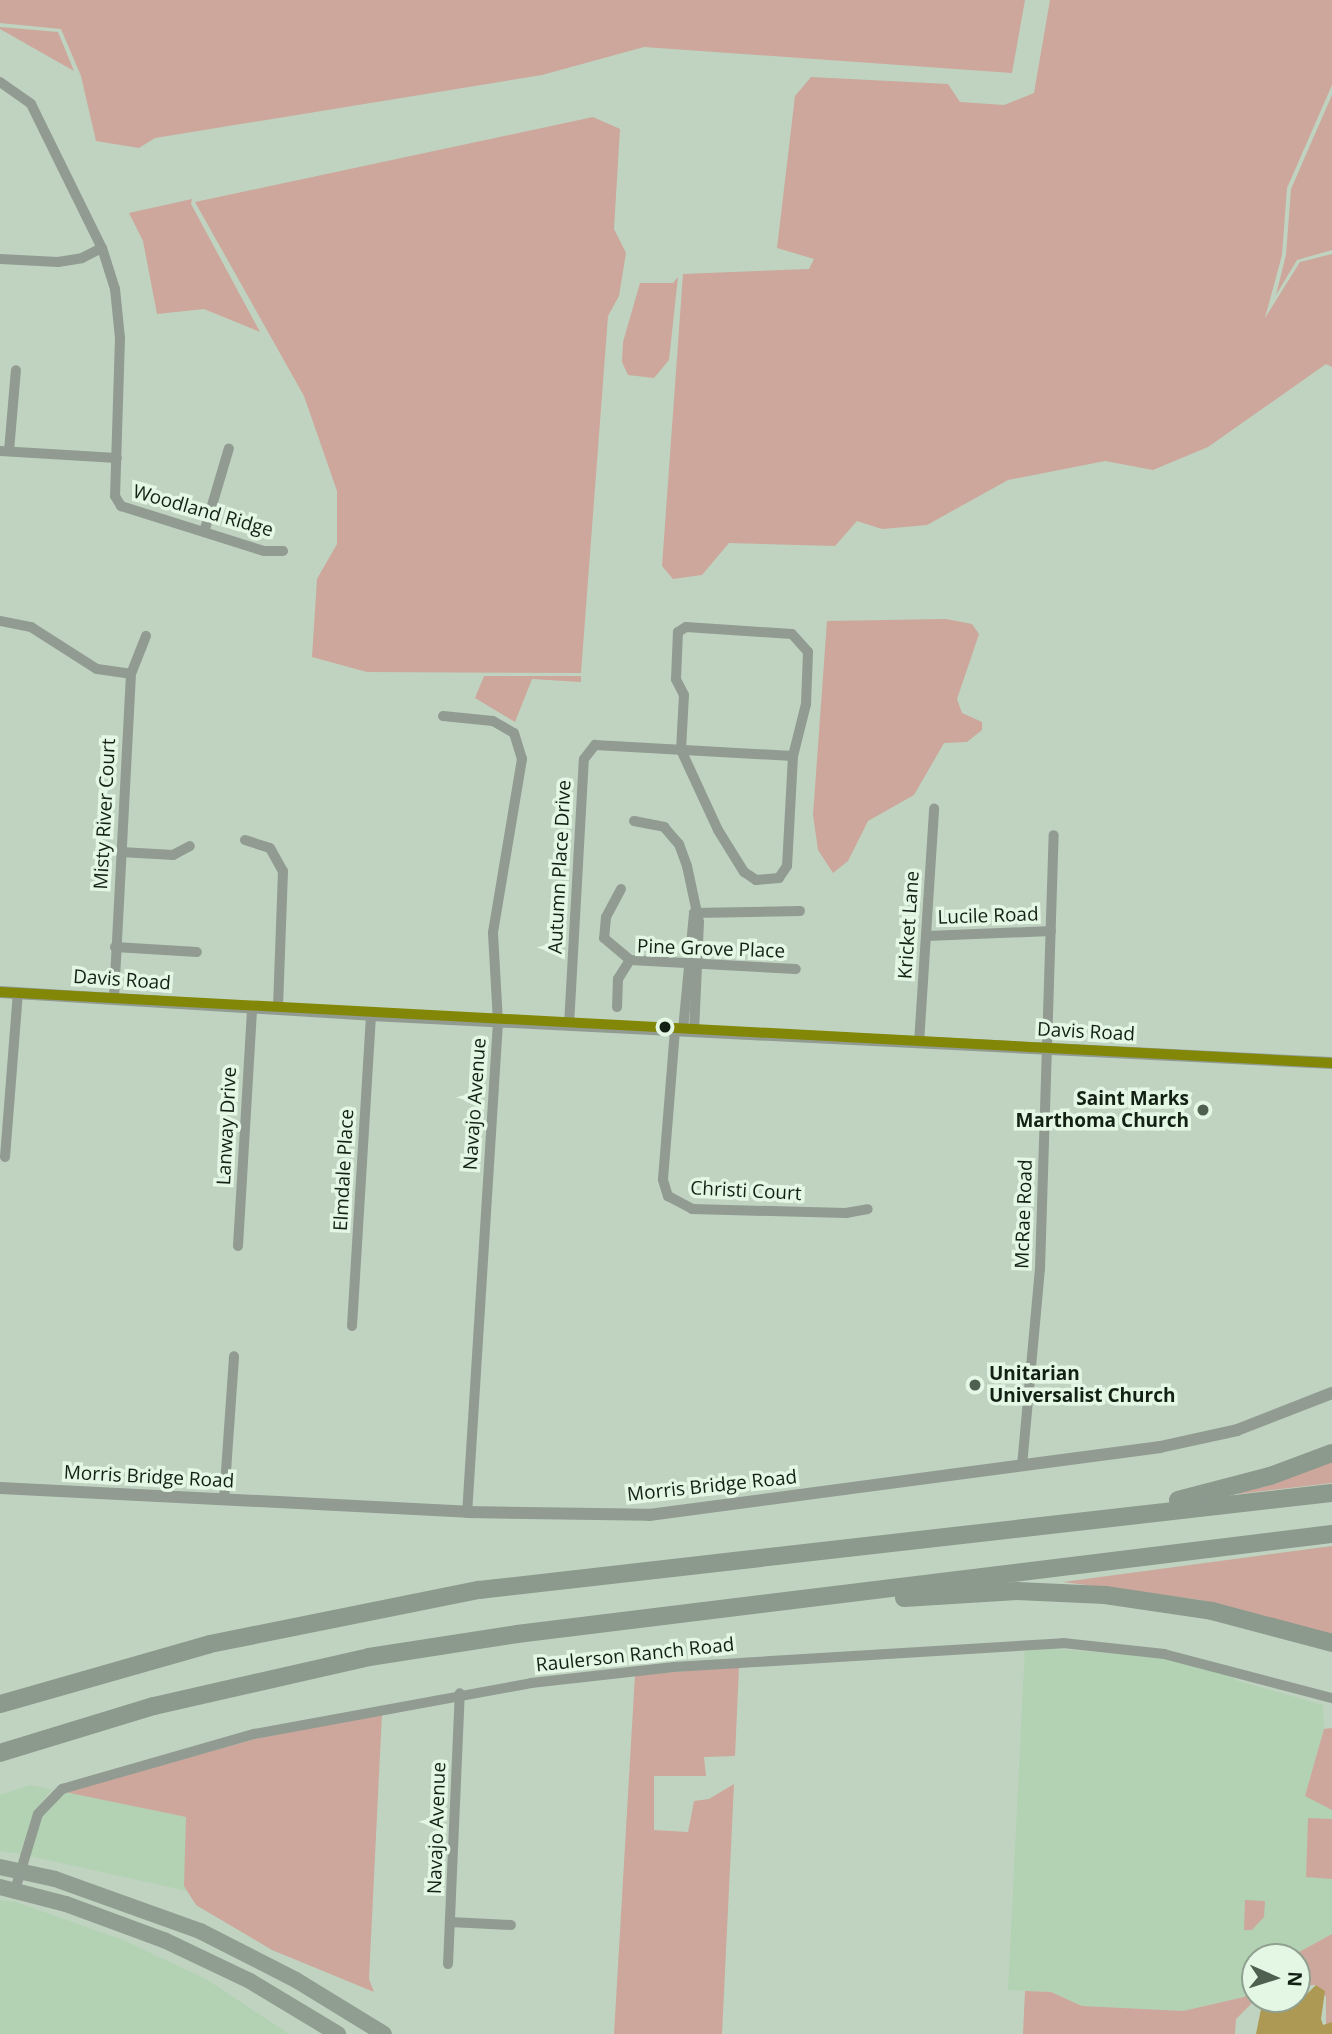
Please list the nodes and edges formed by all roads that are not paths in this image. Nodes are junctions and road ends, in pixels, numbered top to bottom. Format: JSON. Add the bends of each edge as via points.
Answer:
{"nodes":[{"id":1,"x":0,"y":82,"type":"edge"},
{"id":2,"x":102,"y":248,"type":"junction"},
{"id":3,"x":0,"y":259,"type":"edge"},
{"id":4,"x":16,"y":370,"type":"dead end"},
{"id":5,"x":229,"y":447,"type":"dead end"},
{"id":6,"x":4,"y":451,"type":"edge"},
{"id":7,"x":117,"y":458,"type":"junction"},
{"id":8,"x":205,"y":529,"type":"junction"},
{"id":9,"x":283,"y":551,"type":"dead end"},
{"id":10,"x":0,"y":621,"type":"edge"},
{"id":11,"x":146,"y":636,"type":"dead end"},
{"id":12,"x":131,"y":674,"type":"junction"},
{"id":13,"x":443,"y":716,"type":"dead end"},
{"id":14,"x":681,"y":750,"type":"junction"},
{"id":15,"x":793,"y":756,"type":"junction"},
{"id":16,"x":934,"y":808,"type":"dead end"},
{"id":17,"x":634,"y":821,"type":"dead end"},
{"id":18,"x":1054,"y":835,"type":"dead end"},
{"id":19,"x":245,"y":840,"type":"dead end"},
{"id":20,"x":190,"y":846,"type":"dead end"},
{"id":21,"x":121,"y":852,"type":"junction"},
{"id":22,"x":621,"y":889,"type":"dead end"},
{"id":23,"x":800,"y":911,"type":"dead end"},
{"id":24,"x":694,"y":913,"type":"junction"},
{"id":25,"x":1051,"y":931,"type":"junction"},
{"id":26,"x":927,"y":936,"type":"junction"},
{"id":27,"x":115,"y":947,"type":"junction"},
{"id":28,"x":197,"y":952,"type":"dead end"},
{"id":29,"x":630,"y":960,"type":"junction"},
{"id":30,"x":692,"y":967,"type":"junction"},
{"id":31,"x":796,"y":969,"type":"dead end"},
{"id":32,"x":0,"y":992,"type":"edge"},
{"id":33,"x":18,"y":993,"type":"junction"},
{"id":34,"x":114,"y":998,"type":"junction"},
{"id":35,"x":617,"y":1007,"type":"dead end"},
{"id":36,"x":251,"y":1008,"type":"junction"},
{"id":37,"x":278,"y":1009,"type":"junction"},
{"id":38,"x":371,"y":1015,"type":"junction"},
{"id":39,"x":498,"y":1021,"type":"junction"},
{"id":40,"x":569,"y":1025,"type":"junction"},
{"id":41,"x":684,"y":1030,"type":"junction"},
{"id":42,"x":919,"y":1043,"type":"junction"},
{"id":43,"x":1046,"y":1049,"type":"junction"},
{"id":44,"x":1332,"y":1063,"type":"edge"},
{"id":45,"x":5,"y":1157,"type":"dead end"},
{"id":46,"x":867,"y":1209,"type":"dead end"},
{"id":47,"x":238,"y":1246,"type":"dead end"},
{"id":48,"x":352,"y":1326,"type":"dead end"},
{"id":49,"x":234,"y":1356,"type":"dead end"},
{"id":50,"x":1332,"y":1393,"type":"edge"},
{"id":51,"x":1332,"y":1453,"type":"edge"},
{"id":52,"x":1022,"y":1466,"type":"junction"},
{"id":53,"x":0,"y":1489,"type":"edge"},
{"id":54,"x":1332,"y":1493,"type":"edge"},
{"id":55,"x":224,"y":1500,"type":"junction"},
{"id":56,"x":467,"y":1512,"type":"junction"},
{"id":57,"x":1016,"y":1528,"type":"junction"},
{"id":58,"x":1332,"y":1534,"type":"edge"},
{"id":59,"x":754,"y":1606,"type":"junction"},
{"id":60,"x":1332,"y":1643,"type":"edge"},
{"id":61,"x":460,"y":1693,"type":"junction"},
{"id":62,"x":1332,"y":1699,"type":"edge"},
{"id":63,"x":0,"y":1704,"type":"edge"},
{"id":64,"x":0,"y":1753,"type":"edge"},
{"id":65,"x":0,"y":1867,"type":"edge"},
{"id":66,"x":22,"y":1871,"type":"junction"},
{"id":67,"x":7,"y":1889,"type":"edge"},
{"id":68,"x":450,"y":1922,"type":"junction"},
{"id":69,"x":511,"y":1925,"type":"dead end"},
{"id":70,"x":448,"y":1964,"type":"dead end"},
{"id":71,"x":232,"y":1972,"type":"junction"},
{"id":72,"x":382,"y":2033,"type":"edge"},
{"id":73,"x":338,"y":2034,"type":"edge"},
{"id":74,"x":364,"y":2034,"type":"edge"}],
"edges":[{"from":1,"to":2,"type":"street","via":[[31,104]]},
{"from":2,"to":3,"type":"street","via":[[58,262]]},
{"from":2,"to":7,"type":"street","via":[[115,289],[120,338]]},
{"from":4,"to":6,"type":"street"},
{"from":5,"to":8,"type":"street"},
{"from":6,"to":7,"type":"street"},
{"from":7,"to":8,"type":"street","name":"Woodland Ridge","via":[[115,496],[121,506]]},
{"from":8,"to":9,"type":"street","name":"Woodland Ridge","via":[[264,551]]},
{"from":10,"to":12,"type":"street","via":[[31,627],[97,669]]},
{"from":11,"to":12,"type":"street","name":"Misty River Court"},
{"from":12,"to":21,"type":"street","name":"Misty River Court"},
{"from":13,"to":39,"type":"street","name":"Navajo Avenue","via":[[493,721],[514,733],[522,759],[493,933]]},
{"from":14,"to":15,"type":"street","name":"Autumn Place Drive"},
{"from":14,"to":15,"type":"street","via":[[718,830],[744,872],[756,880],[779,878],[787,866]]},
{"from":14,"to":15,"type":"street","via":[[684,695],[676,679],[678,632],[686,627],[792,634],[808,652],[806,704]]},
{"from":14,"to":40,"type":"street","name":"Autumn Place Drive","via":[[595,745],[584,759]]},
{"from":16,"to":26,"type":"street","name":"Kricket Lane"},
{"from":17,"to":24,"type":"street","name":"Christi Court","via":[[664,827],[679,844]]},
{"from":18,"to":25,"type":"street","name":"McRae Road"},
{"from":19,"to":37,"type":"street","via":[[270,848],[283,871]]},
{"from":20,"to":21,"type":"street","via":[[173,855]]},
{"from":21,"to":27,"type":"street","name":"Misty River Court"},
{"from":22,"to":29,"type":"street","via":[[606,917],[604,938]]},
{"from":23,"to":24,"type":"street","name":"Pine Grove Place"},
{"from":24,"to":30,"type":"street","name":"Christi Court"},
{"from":25,"to":26,"type":"street","name":"Lucile Road"},
{"from":25,"to":43,"type":"street","name":"McRae Road"},
{"from":26,"to":42,"type":"street","name":"Kricket Lane"},
{"from":27,"to":28,"type":"street"},
{"from":27,"to":34,"type":"street","name":"Misty River Court"},
{"from":29,"to":30,"type":"street","name":"Pine Grove Place"},
{"from":29,"to":35,"type":"street","name":"Pine Grove Place","via":[[618,979]]},
{"from":30,"to":31,"type":"street","name":"Pine Grove Place"},
{"from":30,"to":41,"type":"street","name":"Christi Court"},
{"from":32,"to":33,"type":"street","name":"Davis Road"},
{"from":33,"to":34,"type":"street","name":"Davis Road"},
{"from":33,"to":45,"type":"street"},
{"from":34,"to":36,"type":"street","name":"Davis Road"},
{"from":36,"to":37,"type":"street","name":"Davis Road"},
{"from":36,"to":47,"type":"street","name":"Lanway Drive"},
{"from":37,"to":38,"type":"street","name":"Davis Road"},
{"from":38,"to":39,"type":"street","name":"Davis Road"},
{"from":38,"to":48,"type":"street","name":"Elmdale Place"},
{"from":39,"to":40,"type":"street","name":"Davis Road"},
{"from":39,"to":56,"type":"street","name":"Navajo Avenue"},
{"from":40,"to":41,"type":"street","name":"Davis Road"},
{"from":41,"to":42,"type":"street","name":"Davis Road"},
{"from":41,"to":46,"type":"street","name":"Christi Court","via":[[663,1180],[668,1196],[692,1209],[846,1213]]},
{"from":42,"to":43,"type":"street","name":"Davis Road"},
{"from":43,"to":44,"type":"street","name":"Davis Road"},
{"from":43,"to":52,"type":"street","name":"McRae Road","via":[[1040,1269]]},
{"from":49,"to":55,"type":"street"},
{"from":50,"to":52,"type":"street","name":"Morris Bridge Road","via":[[1203,1438]]},
{"from":51,"to":57,"type":"highway","via":[[1229,1489]]},
{"from":52,"to":56,"type":"street","name":"Morris Bridge Road","via":[[649,1515]]},
{"from":53,"to":55,"type":"street","name":"Morris Bridge Road"},
{"from":54,"to":57,"type":"highway"},
{"from":55,"to":56,"type":"street","name":"Morris Bridge Road"},
{"from":57,"to":63,"type":"highway","via":[[418,1600],[210,1644]]},
{"from":58,"to":59,"type":"highway"},
{"from":59,"to":60,"type":"highway","via":[[1061,1592],[1178,1605]]},
{"from":59,"to":64,"type":"highway","via":[[369,1657],[168,1702]]},
{"from":61,"to":62,"type":"street","name":"Raulerson Ranch Road","via":[[674,1667],[1050,1643],[1164,1654]]},
{"from":61,"to":66,"type":"street","name":"Raulerson Ranch Road","via":[[254,1734],[72,1785],[52,1794],[38,1814]]},
{"from":61,"to":68,"type":"street","name":"Navajo Avenue"},
{"from":65,"to":66,"type":"main road"},
{"from":66,"to":67,"type":"street","name":"Raulerson Ranch Road"},
{"from":66,"to":72,"type":"main road","via":[[134,1905],[200,1931],[296,1980]]},
{"from":67,"to":71,"type":"main road","via":[[138,1929]]},
{"from":68,"to":69,"type":"street"},
{"from":68,"to":70,"type":"street","name":"Navajo Avenue"},
{"from":71,"to":73,"type":"main road"},
{"from":71,"to":74,"type":"main road","via":[[245,1967]]}]}
